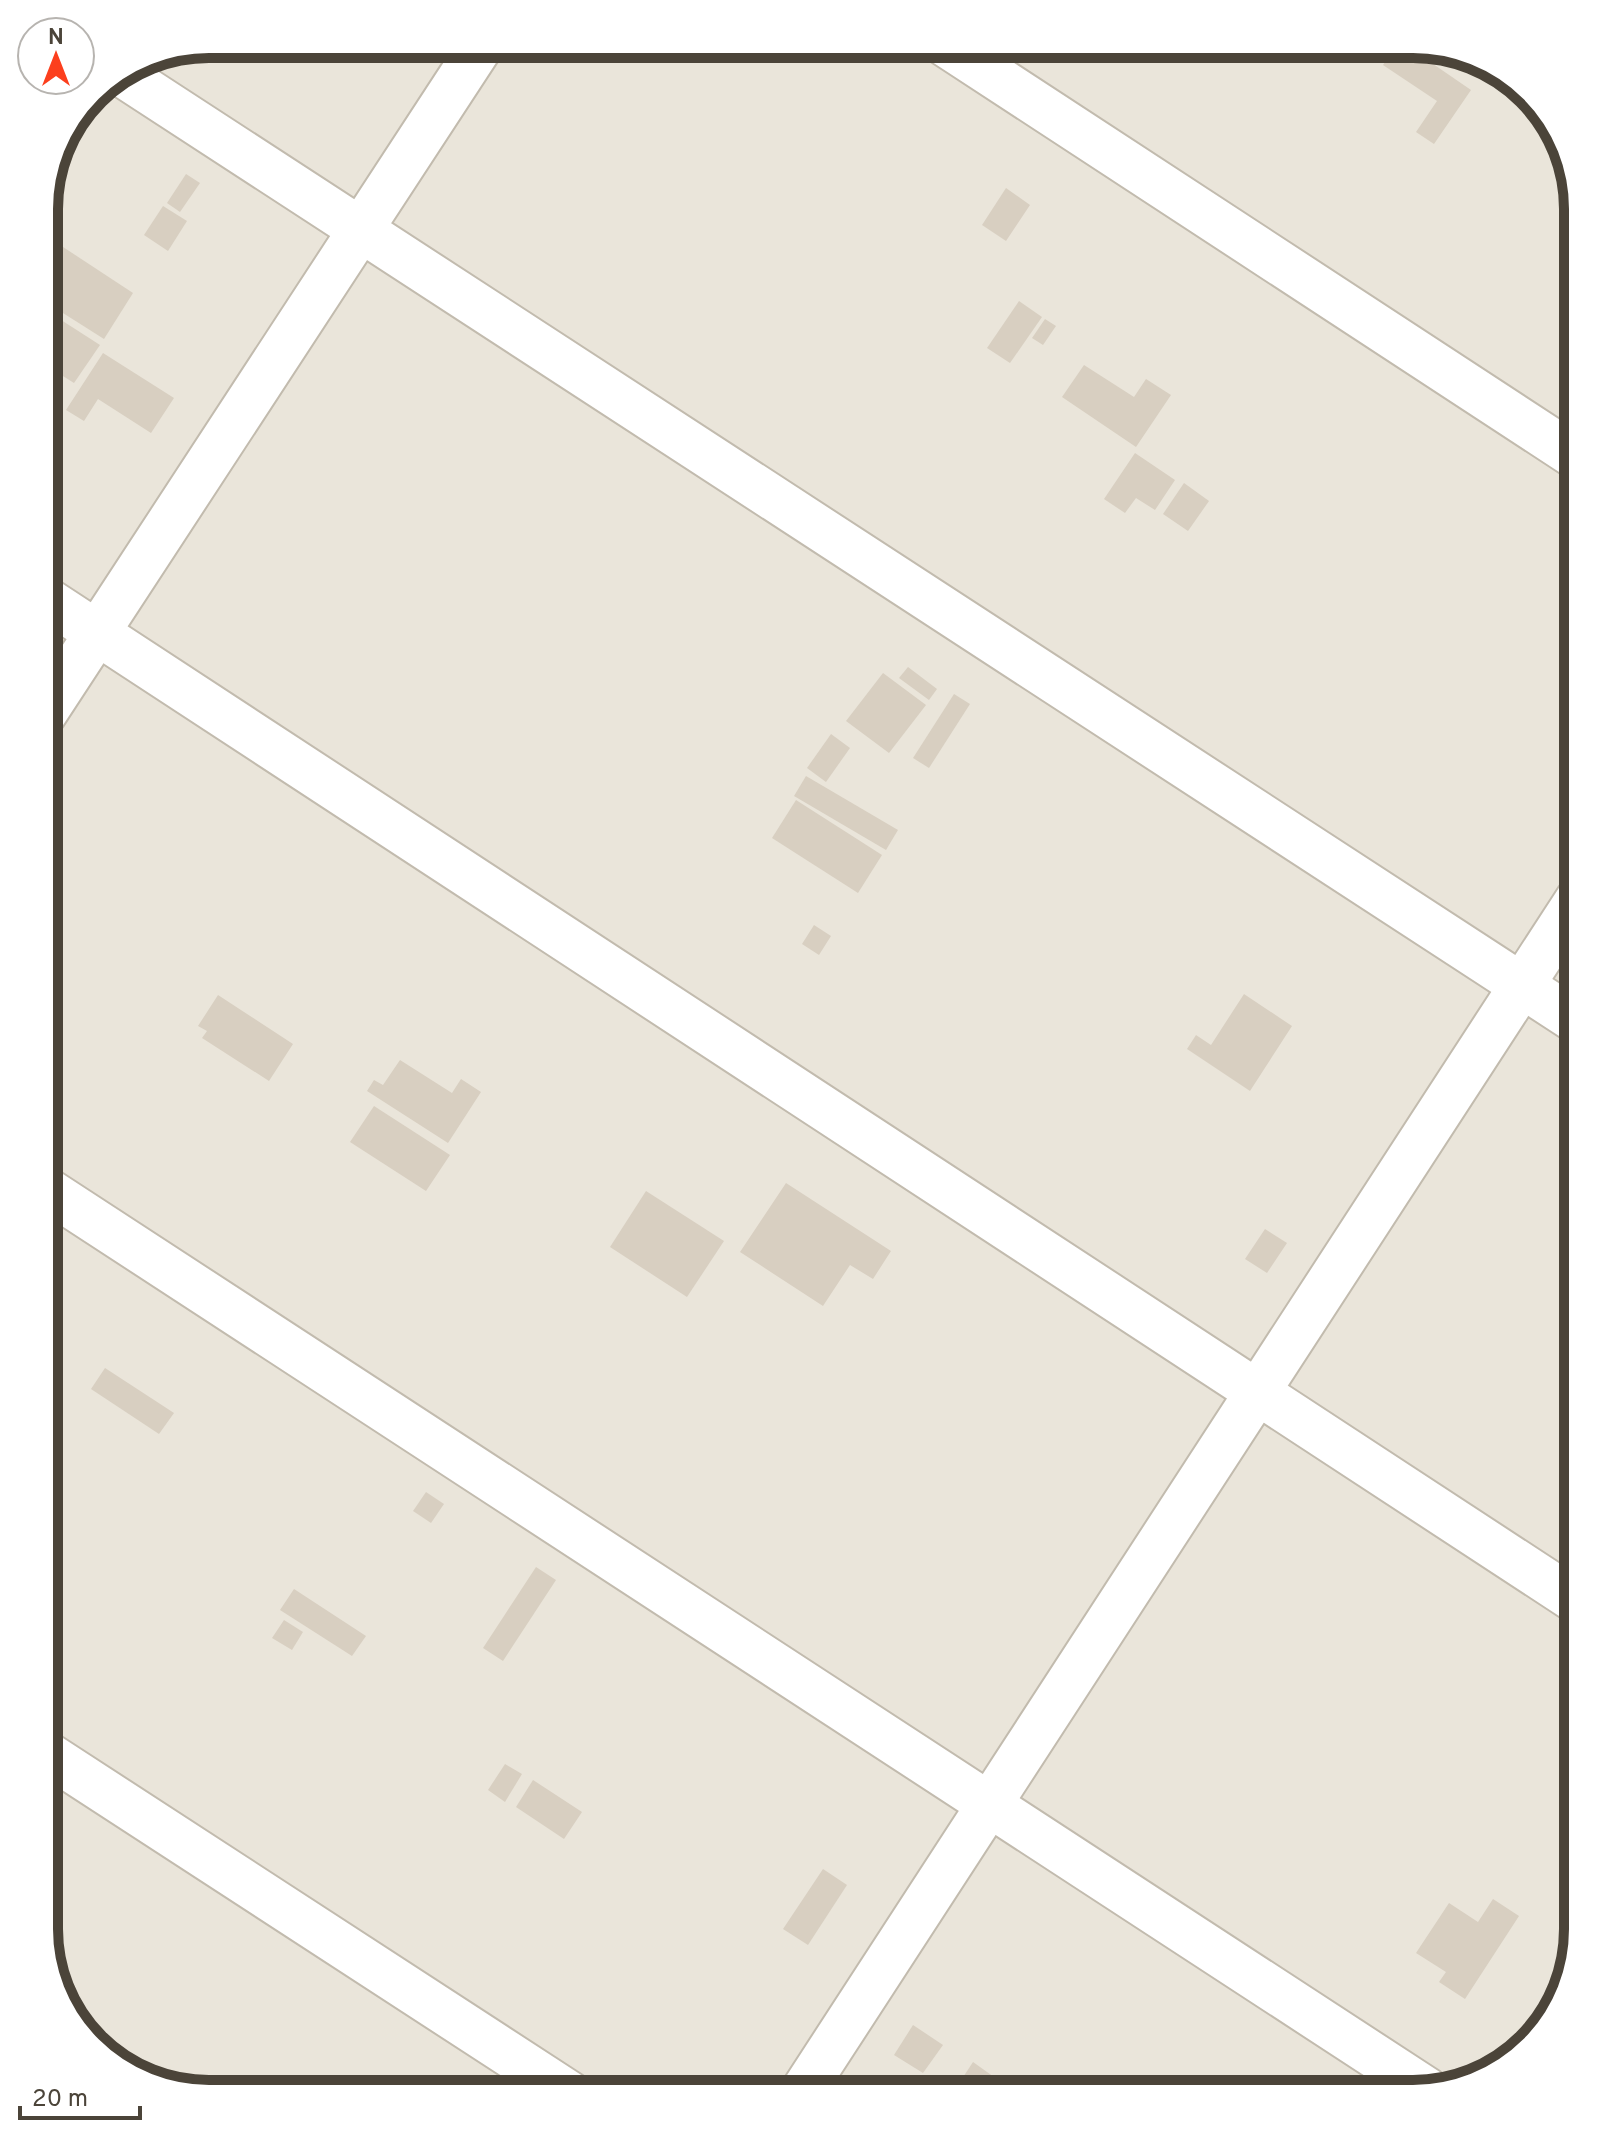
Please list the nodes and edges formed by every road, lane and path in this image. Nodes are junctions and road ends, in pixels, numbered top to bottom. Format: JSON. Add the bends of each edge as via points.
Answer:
{"nodes":[{"id":1,"x":473,"y":58,"type":"edge"},
{"id":2,"x":966,"y":58,"type":"edge"},
{"id":3,"x":130,"y":80,"type":"edge"},
{"id":4,"x":361,"y":230,"type":"junction"},
{"id":5,"x":1564,"y":449,"type":"edge"},
{"id":6,"x":58,"y":607,"type":"edge"},
{"id":7,"x":97,"y":633,"type":"junction"},
{"id":8,"x":58,"y":693,"type":"edge"},
{"id":9,"x":1564,"y":920,"type":"edge"},
{"id":10,"x":1522,"y":985,"type":"junction"},
{"id":11,"x":1564,"y":1013,"type":"edge"},
{"id":12,"x":58,"y":1197,"type":"edge"},
{"id":13,"x":1257,"y":1392,"type":"junction"},
{"id":14,"x":1564,"y":1593,"type":"edge"},
{"id":15,"x":58,"y":1761,"type":"edge"},
{"id":16,"x":989,"y":1805,"type":"junction"},
{"id":17,"x":548,"y":2080,"type":"edge"},
{"id":18,"x":810,"y":2080,"type":"edge"},
{"id":19,"x":1412,"y":2080,"type":"edge"}],
"edges":[{"from":1,"to":4,"type":"street"},
{"from":2,"to":5,"type":"street"},
{"from":3,"to":4,"type":"street"},
{"from":4,"to":7,"type":"street"},
{"from":4,"to":10,"type":"street"},
{"from":6,"to":7,"type":"street"},
{"from":7,"to":8,"type":"street"},
{"from":7,"to":13,"type":"street"},
{"from":9,"to":10,"type":"street"},
{"from":10,"to":11,"type":"street"},
{"from":10,"to":13,"type":"street"},
{"from":12,"to":16,"type":"street"},
{"from":13,"to":14,"type":"street"},
{"from":13,"to":16,"type":"street"},
{"from":15,"to":17,"type":"street"},
{"from":16,"to":18,"type":"street"},
{"from":16,"to":19,"type":"street"}]}
